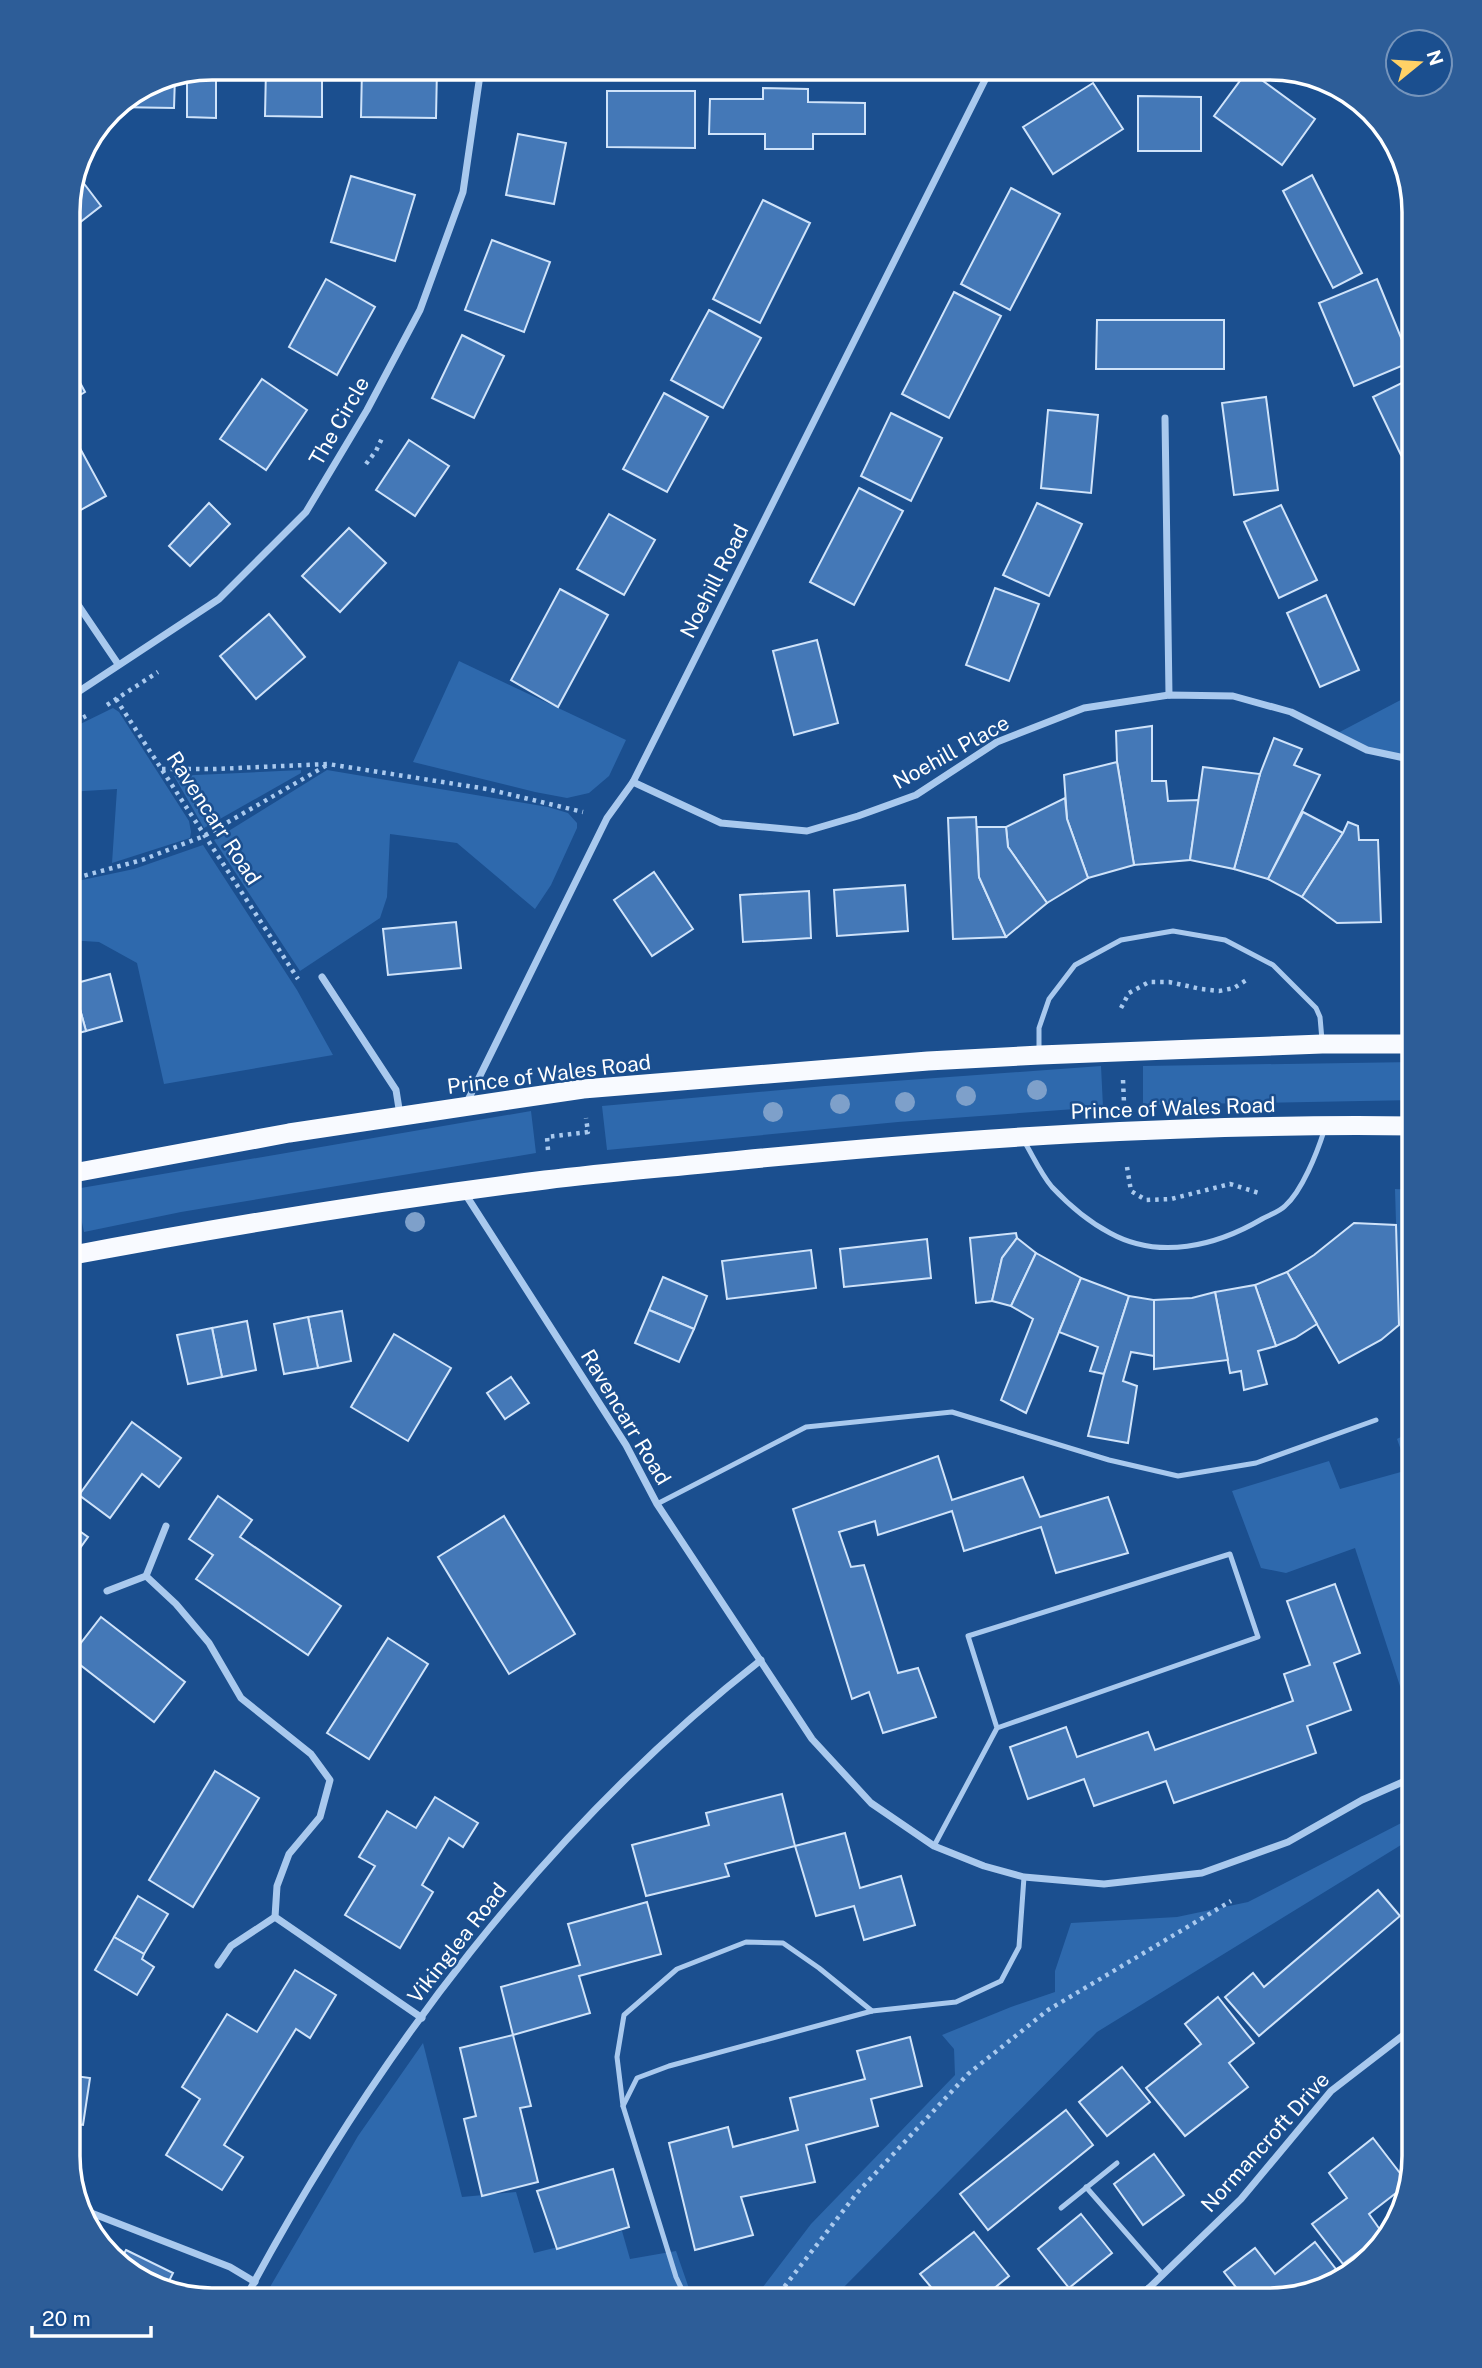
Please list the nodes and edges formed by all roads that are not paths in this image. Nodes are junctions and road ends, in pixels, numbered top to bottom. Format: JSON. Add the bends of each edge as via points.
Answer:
{"nodes":[{"id":1,"x":479,"y":81,"type":"edge"},
{"id":2,"x":984,"y":81,"type":"edge"},
{"id":3,"x":1165,"y":418,"type":"dead end"},
{"id":4,"x":81,"y":609,"type":"edge"},
{"id":5,"x":118,"y":664,"type":"junction"},
{"id":6,"x":81,"y":690,"type":"edge"},
{"id":7,"x":1169,"y":695,"type":"junction"},
{"id":8,"x":1402,"y":757,"type":"edge"},
{"id":9,"x":632,"y":782,"type":"junction"},
{"id":10,"x":322,"y":978,"type":"dead end"},
{"id":11,"x":1322,"y":1044,"type":"junction"},
{"id":12,"x":1402,"y":1044,"type":"edge"},
{"id":13,"x":1040,"y":1055,"type":"junction"},
{"id":14,"x":464,"y":1107,"type":"junction"},
{"id":15,"x":401,"y":1116,"type":"junction"},
{"id":16,"x":1326,"y":1125,"type":"junction"},
{"id":17,"x":1402,"y":1126,"type":"edge"},
{"id":18,"x":1021,"y":1136,"type":"junction"},
{"id":19,"x":81,"y":1172,"type":"edge"},
{"id":20,"x":463,"y":1191,"type":"junction"},
{"id":21,"x":80,"y":1254,"type":"edge"},
{"id":22,"x":1376,"y":1420,"type":"dead end"},
{"id":23,"x":657,"y":1504,"type":"junction"},
{"id":24,"x":166,"y":1526,"type":"dead end"},
{"id":25,"x":146,"y":1576,"type":"junction"},
{"id":26,"x":107,"y":1591,"type":"dead end"},
{"id":27,"x":761,"y":1660,"type":"junction"},
{"id":28,"x":996,"y":1728,"type":"junction"},
{"id":29,"x":1402,"y":1782,"type":"edge"},
{"id":30,"x":934,"y":1846,"type":"junction"},
{"id":31,"x":1024,"y":1877,"type":"junction"},
{"id":32,"x":275,"y":1917,"type":"junction"},
{"id":33,"x":218,"y":1965,"type":"dead end"},
{"id":34,"x":872,"y":2011,"type":"junction"},
{"id":35,"x":422,"y":2018,"type":"junction"},
{"id":36,"x":1402,"y":2035,"type":"edge"},
{"id":37,"x":623,"y":2106,"type":"junction"},
{"id":38,"x":1117,"y":2163,"type":"dead end"},
{"id":39,"x":1086,"y":2187,"type":"junction"},
{"id":40,"x":1061,"y":2208,"type":"dead end"},
{"id":41,"x":94,"y":2214,"type":"edge"},
{"id":42,"x":1163,"y":2275,"type":"junction"},
{"id":43,"x":255,"y":2282,"type":"junction"},
{"id":44,"x":252,"y":2287,"type":"edge"},
{"id":45,"x":681,"y":2287,"type":"edge"},
{"id":46,"x":1149,"y":2288,"type":"edge"}],
"edges":[{"from":1,"to":5,"type":"street","name":"The Circle","via":[[463,192],[420,310],[306,512],[219,599]]},
{"from":2,"to":9,"type":"street","name":"Noehill Road"},
{"from":3,"to":7,"type":"street"},
{"from":4,"to":5,"type":"street"},
{"from":5,"to":6,"type":"street","name":"The Circle"},
{"from":7,"to":8,"type":"street","name":"Noehill Place","via":[[1233,696],[1291,712],[1367,750]]},
{"from":7,"to":9,"type":"street","name":"Noehill Place","via":[[1084,708],[997,742],[916,795],[807,831],[721,823]]},
{"from":9,"to":14,"type":"street","name":"Noehill Road","via":[[607,818]]},
{"from":10,"to":15,"type":"street","via":[[396,1090]]},
{"from":11,"to":12,"type":"highway","name":"Prince of Wales Road"},
{"from":11,"to":13,"type":"highway","name":"Prince of Wales Road"},
{"from":11,"to":13,"type":"lane","via":[[1316,1008],[1273,965],[1225,940],[1173,931],[1121,940],[1075,965],[1049,999],[1039,1028]]},
{"from":13,"to":14,"type":"highway","name":"Prince of Wales Road","via":[[583,1089]]},
{"from":14,"to":15,"type":"highway","name":"Prince of Wales Road"},
{"from":15,"to":19,"type":"highway","name":"Prince of Wales Road"},
{"from":16,"to":17,"type":"highway","name":"Prince of Wales Road"},
{"from":16,"to":18,"type":"highway","name":"Prince of Wales Road"},
{"from":16,"to":18,"type":"lane","via":[[1308,1171],[1285,1206],[1242,1231],[1191,1247],[1135,1243],[1089,1220],[1051,1185]]},
{"from":18,"to":20,"type":"highway","name":"Prince of Wales Road"},
{"from":20,"to":21,"type":"highway","name":"Prince of Wales Road"},
{"from":20,"to":23,"type":"street","name":"Ravencarr Road","via":[[626,1445]]},
{"from":22,"to":23,"type":"lane","via":[[1256,1462],[1178,1476],[952,1412],[806,1427]]},
{"from":23,"to":27,"type":"street","name":"Ravencarr Road"},
{"from":24,"to":25,"type":"street"},
{"from":25,"to":26,"type":"street"},
{"from":25,"to":32,"type":"street","via":[[209,1643],[241,1698],[311,1754],[330,1780],[320,1817],[289,1854],[277,1886]]},
{"from":27,"to":30,"type":"street","name":"Ravencarr Road","via":[[812,1739],[871,1803]]},
{"from":27,"to":35,"type":"street","name":"Vikinglea Road","via":[[638,1767],[563,1842],[510,1900]]},
{"from":28,"to":28,"type":"lane","via":[[1258,1637],[1230,1554],[968,1636]]},
{"from":28,"to":30,"type":"lane"},
{"from":29,"to":31,"type":"street","name":"Ravencarr Road","via":[[1288,1842],[1202,1873],[1104,1884]]},
{"from":30,"to":31,"type":"street","name":"Ravencarr Road"},
{"from":31,"to":34,"type":"lane","via":[[1019,1947],[1000,1981],[956,2002]]},
{"from":32,"to":33,"type":"street","via":[[231,1946]]},
{"from":32,"to":35,"type":"street"},
{"from":34,"to":37,"type":"lane","via":[[669,2066],[638,2078]]},
{"from":34,"to":37,"type":"lane","via":[[783,1943],[746,1942],[677,1969],[624,2015],[617,2057]]},
{"from":35,"to":43,"type":"street","name":"Vikinglea Road","via":[[302,2196]]},
{"from":36,"to":42,"type":"street","name":"Normancroft Drive","via":[[1331,2091],[1241,2199]]},
{"from":37,"to":45,"type":"lane"},
{"from":38,"to":39,"type":"lane"},
{"from":39,"to":40,"type":"lane"},
{"from":39,"to":42,"type":"lane"},
{"from":41,"to":43,"type":"street","via":[[230,2267]]},
{"from":42,"to":46,"type":"street","name":"Normancroft Drive"},
{"from":43,"to":44,"type":"street","name":"Vikinglea Road"}]}
